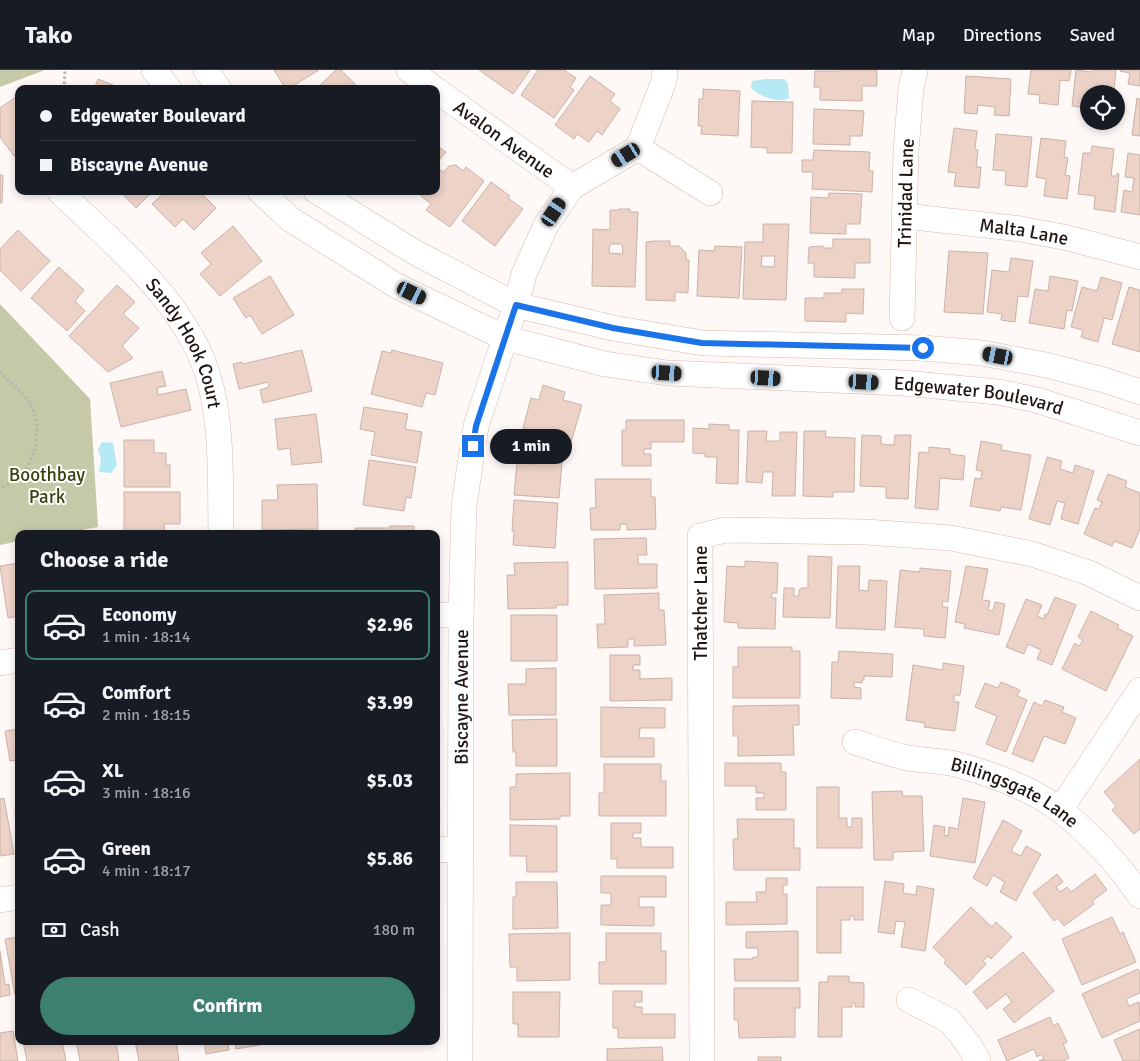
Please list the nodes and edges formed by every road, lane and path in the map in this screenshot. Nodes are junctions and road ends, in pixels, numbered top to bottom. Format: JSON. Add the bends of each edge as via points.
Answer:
{"nodes":[{"id":1,"x":65,"y":70,"type":"edge"},
{"id":2,"x":154,"y":70,"type":"edge"},
{"id":3,"x":206,"y":70,"type":"edge"},
{"id":4,"x":408,"y":70,"type":"edge"},
{"id":5,"x":665,"y":70,"type":"edge"},
{"id":6,"x":915,"y":70,"type":"edge"},
{"id":7,"x":64,"y":85,"type":"edge"},
{"id":8,"x":166,"y":85,"type":"edge"},
{"id":9,"x":217,"y":85,"type":"edge"},
{"id":10,"x":430,"y":85,"type":"edge"},
{"id":11,"x":440,"y":92,"type":"edge"},
{"id":12,"x":638,"y":148,"type":"junction"},
{"id":13,"x":572,"y":187,"type":"junction"},
{"id":14,"x":710,"y":193,"type":"dead end"},
{"id":15,"x":63,"y":195,"type":"edge"},
{"id":16,"x":264,"y":195,"type":"edge"},
{"id":17,"x":322,"y":195,"type":"edge"},
{"id":18,"x":905,"y":216,"type":"junction"},
{"id":19,"x":1140,"y":257,"type":"edge"},
{"id":20,"x":516,"y":305,"type":"junction"},
{"id":21,"x":902,"y":318,"type":"dead end"},
{"id":22,"x":504,"y":338,"type":"junction"},
{"id":23,"x":0,"y":372,"type":"edge"},
{"id":24,"x":1140,"y":392,"type":"edge"},
{"id":25,"x":1140,"y":434,"type":"edge"},
{"id":26,"x":0,"y":488,"type":"edge"},
{"id":27,"x":221,"y":530,"type":"edge"},
{"id":28,"x":1140,"y":598,"type":"edge"},
{"id":29,"x":440,"y":615,"type":"edge"},
{"id":30,"x":461,"y":615,"type":"junction"},
{"id":31,"x":15,"y":661,"type":"edge"},
{"id":32,"x":0,"y":663,"type":"edge"},
{"id":33,"x":1140,"y":690,"type":"edge"},
{"id":34,"x":856,"y":742,"type":"dead end"},
{"id":35,"x":1060,"y":810,"type":"junction"},
{"id":36,"x":440,"y":850,"type":"edge"},
{"id":37,"x":461,"y":850,"type":"junction"},
{"id":38,"x":1140,"y":896,"type":"edge"},
{"id":39,"x":15,"y":897,"type":"edge"},
{"id":40,"x":0,"y":900,"type":"edge"},
{"id":41,"x":909,"y":1000,"type":"dead end"},
{"id":42,"x":460,"y":1061,"type":"edge"},
{"id":43,"x":702,"y":1061,"type":"edge"},
{"id":44,"x":978,"y":1061,"type":"edge"}],
"edges":[{"from":1,"to":7,"type":"path"},
{"from":2,"to":8,"type":"street"},
{"from":3,"to":9,"type":"street"},
{"from":4,"to":10,"type":"street","name":"Avalon Avenue"},
{"from":5,"to":12,"type":"street","via":[[664,82]]},
{"from":6,"to":18,"type":"street","name":"Trinidad Lane","via":[[906,150]]},
{"from":11,"to":13,"type":"street","name":"Avalon Avenue"},
{"from":12,"to":13,"type":"street"},
{"from":12,"to":14,"type":"street"},
{"from":13,"to":20,"type":"street","name":"Biscayne Avenue","via":[[546,225],[524,274]]},
{"from":15,"to":27,"type":"street","name":"Sandy Hook Court","via":[[145,275],[187,328],[209,380],[219,431]]},
{"from":16,"to":22,"type":"street","name":"Edgewater Boulevard","via":[[290,220],[397,286]]},
{"from":17,"to":20,"type":"street","name":"Edgewater Boulevard","via":[[416,253]]},
{"from":18,"to":19,"type":"street","name":"Malta Lane","via":[[1022,229]]},
{"from":18,"to":21,"type":"street","name":"Trinidad Lane"},
{"from":20,"to":22,"type":"street","name":"Biscayne Avenue"},
{"from":20,"to":24,"type":"street","name":"Edgewater Boulevard","via":[[613,328],[702,343],[923,348],[982,353],[1046,365]]},
{"from":22,"to":25,"type":"street","name":"Edgewater Boulevard","via":[[605,364],[667,373],[904,383],[998,392],[1037,400]]},
{"from":22,"to":30,"type":"street","name":"Biscayne Avenue","via":[[476,426],[464,505]]},
{"from":23,"to":26,"type":"path","via":[[31,404],[37,433],[31,461],[10,485]]},
{"from":28,"to":43,"type":"street","name":"Thatcher Lane","via":[[1089,573],[1032,554],[951,538],[866,532],[725,530],[700,536]]},
{"from":29,"to":30,"type":"street"},
{"from":30,"to":37,"type":"street","name":"Biscayne Avenue"},
{"from":31,"to":32,"type":"street"},
{"from":33,"to":35,"type":"street"},
{"from":34,"to":35,"type":"street","name":"Billingsgate Lane","via":[[902,756],[957,765],[992,775]]},
{"from":35,"to":38,"type":"street","name":"Billingsgate Lane","via":[[1098,844]]},
{"from":36,"to":37,"type":"street"},
{"from":37,"to":42,"type":"street","name":"Biscayne Avenue"},
{"from":39,"to":40,"type":"street"},
{"from":41,"to":44,"type":"street","via":[[950,1021]]}]}
